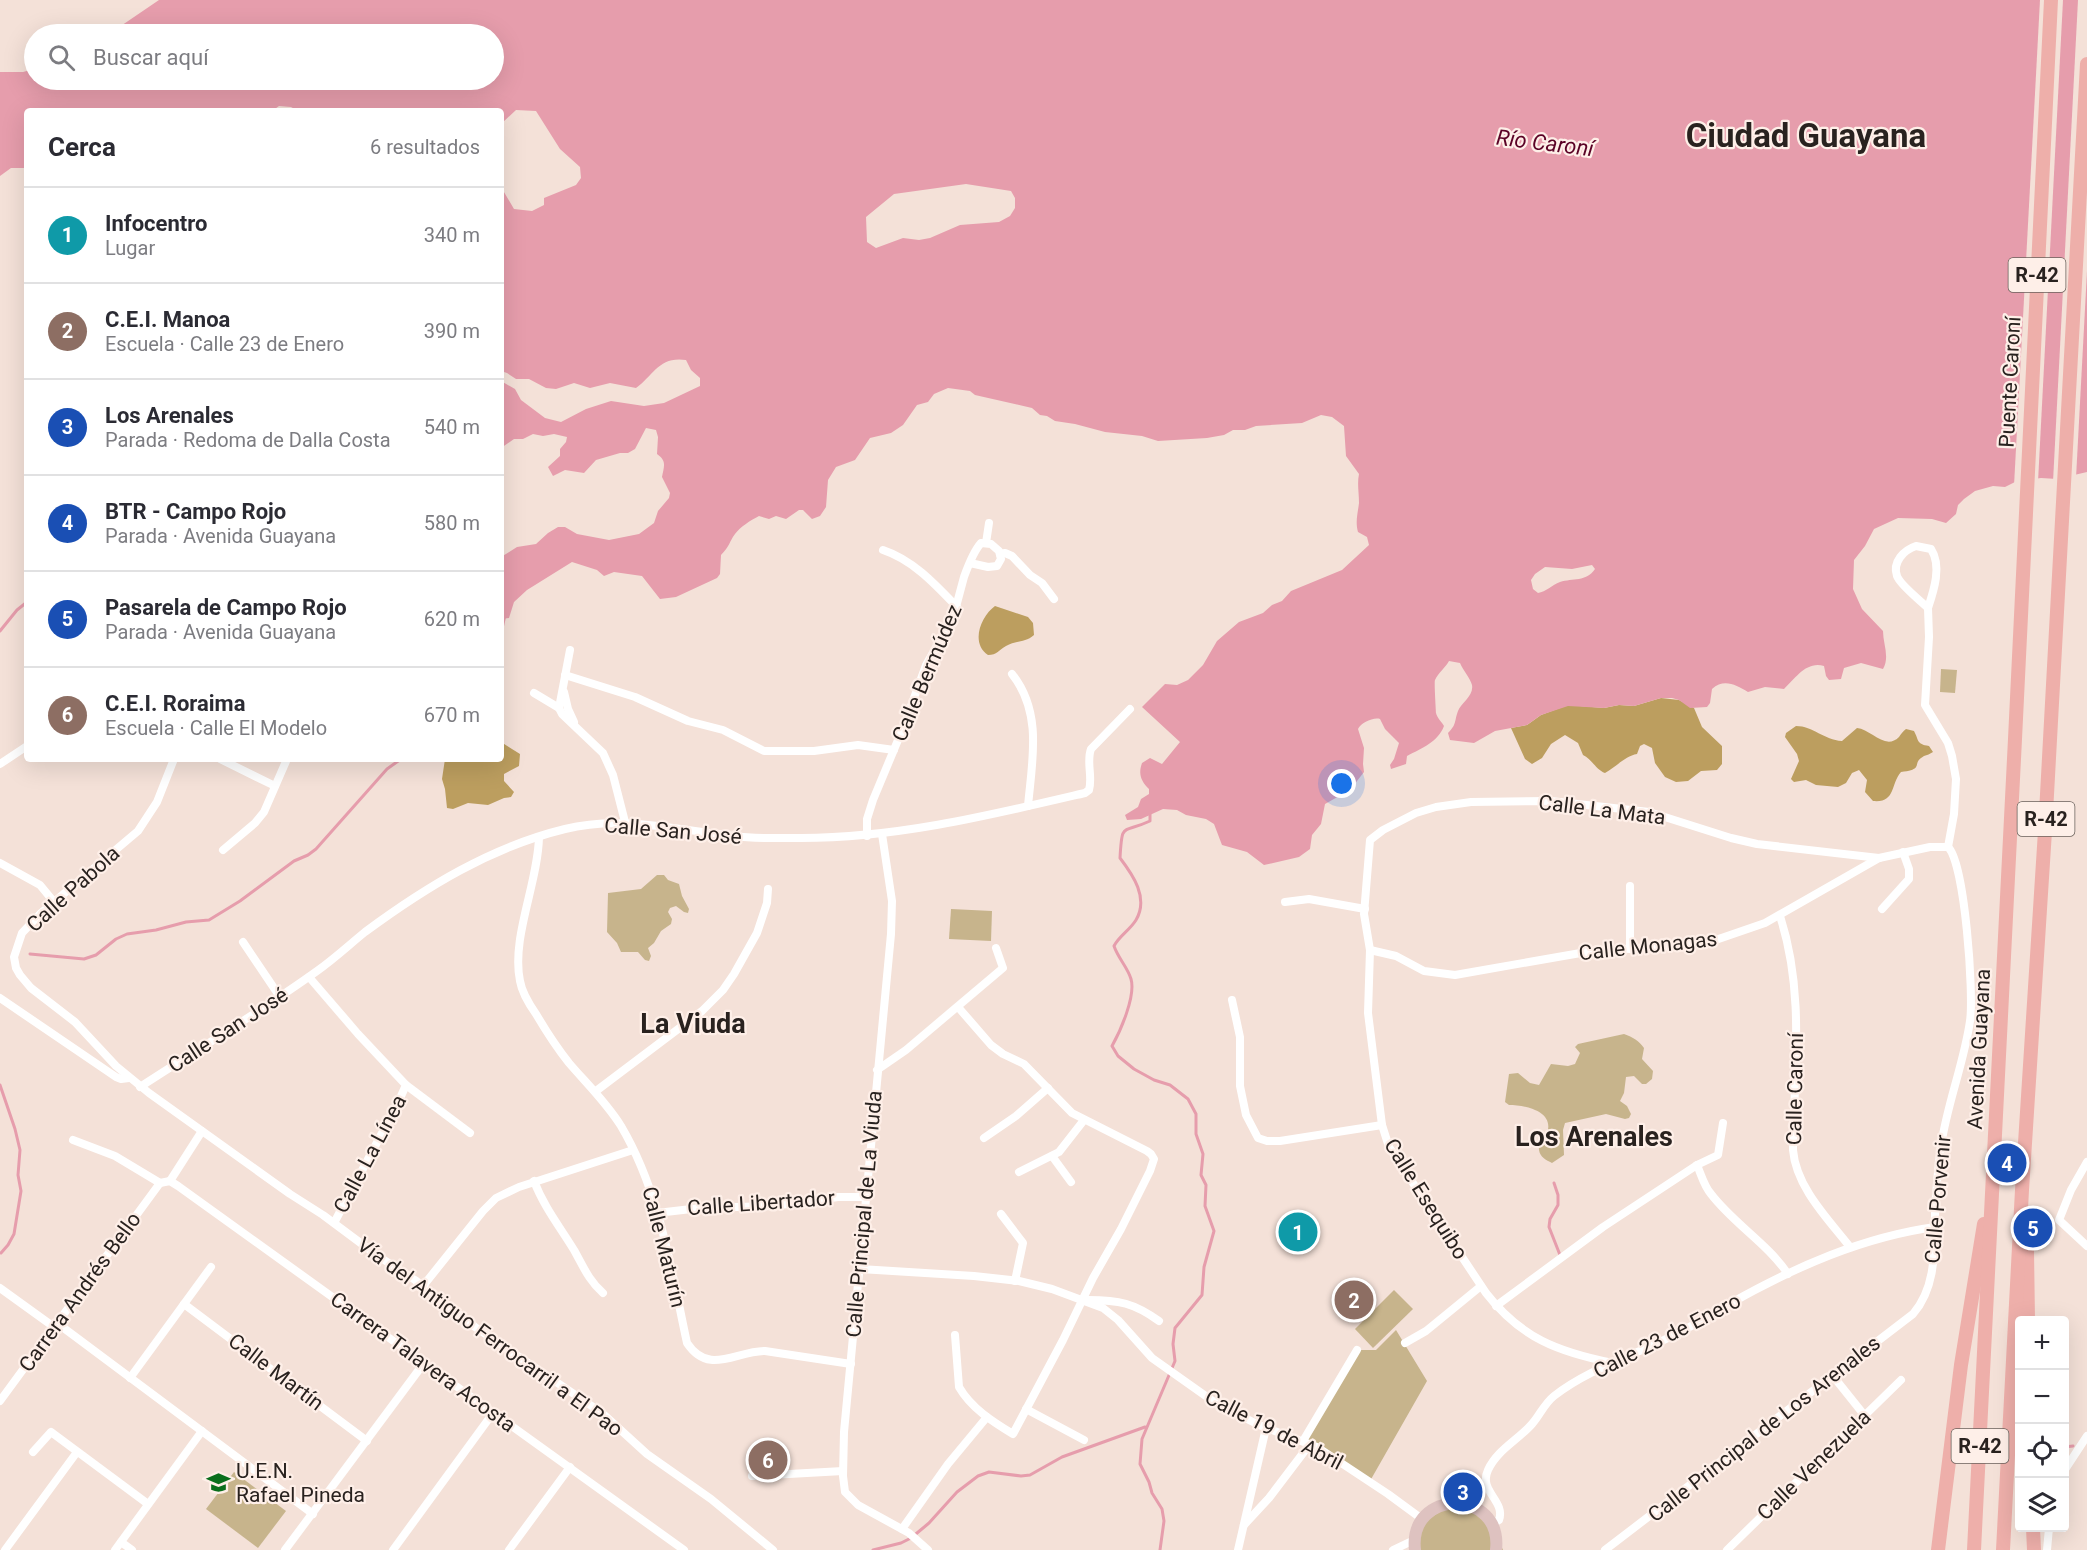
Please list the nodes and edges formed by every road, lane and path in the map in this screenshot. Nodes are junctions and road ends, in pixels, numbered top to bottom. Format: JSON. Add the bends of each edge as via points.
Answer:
{"nodes":[{"id":1,"x":2051,"y":0,"type":"edge"},
{"id":2,"x":2087,"y":64,"type":"edge"},
{"id":3,"x":989,"y":523,"type":"dead end"},
{"id":4,"x":982,"y":544,"type":"junction"},
{"id":5,"x":882,"y":550,"type":"dead end"},
{"id":6,"x":2023,"y":550,"type":"joint"},
{"id":7,"x":1000,"y":554,"type":"junction"},
{"id":8,"x":970,"y":563,"type":"junction"},
{"id":9,"x":1054,"y":599,"type":"dead end"},
{"id":10,"x":957,"y":607,"type":"junction"},
{"id":11,"x":1928,"y":608,"type":"junction"},
{"id":12,"x":570,"y":650,"type":"dead end"},
{"id":13,"x":1012,"y":674,"type":"dead end"},
{"id":14,"x":564,"y":679,"type":"junction"},
{"id":15,"x":534,"y":693,"type":"dead end"},
{"id":16,"x":559,"y":708,"type":"junction"},
{"id":17,"x":1130,"y":709,"type":"dead end"},
{"id":18,"x":578,"y":728,"type":"junction"},
{"id":19,"x":24,"y":748,"type":"edge"},
{"id":20,"x":894,"y":750,"type":"junction"},
{"id":21,"x":173,"y":762,"type":"edge"},
{"id":22,"x":226,"y":762,"type":"edge"},
{"id":23,"x":286,"y":762,"type":"edge"},
{"id":24,"x":0,"y":764,"type":"edge"},
{"id":25,"x":275,"y":786,"type":"junction"},
{"id":26,"x":1028,"y":806,"type":"junction"},
{"id":27,"x":625,"y":822,"type":"junction"},
{"id":28,"x":882,"y":834,"type":"junction"},
{"id":29,"x":867,"y":836,"type":"junction"},
{"id":30,"x":539,"y":837,"type":"junction"},
{"id":31,"x":1369,"y":844,"type":"joint"},
{"id":32,"x":1948,"y":847,"type":"junction"},
{"id":33,"x":223,"y":850,"type":"dead end"},
{"id":34,"x":1903,"y":852,"type":"junction"},
{"id":35,"x":1879,"y":858,"type":"junction"},
{"id":36,"x":0,"y":863,"type":"edge"},
{"id":37,"x":1630,"y":886,"type":"dead end"},
{"id":38,"x":768,"y":889,"type":"dead end"},
{"id":39,"x":54,"y":902,"type":"junction"},
{"id":40,"x":1285,"y":902,"type":"dead end"},
{"id":41,"x":1365,"y":909,"type":"junction"},
{"id":42,"x":1882,"y":909,"type":"dead end"},
{"id":43,"x":1780,"y":916,"type":"junction"},
{"id":44,"x":243,"y":942,"type":"dead end"},
{"id":45,"x":996,"y":948,"type":"dead end"},
{"id":46,"x":1630,"y":949,"type":"junction"},
{"id":47,"x":1370,"y":950,"type":"junction"},
{"id":48,"x":309,"y":977,"type":"junction"},
{"id":49,"x":280,"y":997,"type":"junction"},
{"id":50,"x":0,"y":998,"type":"edge"},
{"id":51,"x":1232,"y":1000,"type":"dead end"},
{"id":52,"x":958,"y":1007,"type":"junction"},
{"id":53,"x":877,"y":1070,"type":"junction"},
{"id":54,"x":129,"y":1078,"type":"junction"},
{"id":55,"x":406,"y":1085,"type":"junction"},
{"id":56,"x":140,"y":1087,"type":"junction"},
{"id":57,"x":1048,"y":1088,"type":"junction"},
{"id":58,"x":596,"y":1091,"type":"junction"},
{"id":59,"x":1084,"y":1120,"type":"junction"},
{"id":60,"x":1723,"y":1123,"type":"dead end"},
{"id":61,"x":1382,"y":1125,"type":"junction"},
{"id":62,"x":202,"y":1131,"type":"junction"},
{"id":63,"x":470,"y":1133,"type":"dead end"},
{"id":64,"x":984,"y":1137,"type":"dead end"},
{"id":65,"x":73,"y":1140,"type":"dead end"},
{"id":66,"x":633,"y":1150,"type":"junction"},
{"id":67,"x":1052,"y":1156,"type":"junction"},
{"id":68,"x":2087,"y":1162,"type":"edge"},
{"id":69,"x":1697,"y":1165,"type":"junction"},
{"id":70,"x":1019,"y":1172,"type":"dead end"},
{"id":71,"x":534,"y":1181,"type":"junction"},
{"id":72,"x":1071,"y":1182,"type":"dead end"},
{"id":73,"x":165,"y":1183,"type":"junction"},
{"id":74,"x":1993,"y":1187,"type":"junction"},
{"id":75,"x":2022,"y":1190,"type":"junction"},
{"id":76,"x":866,"y":1197,"type":"junction"},
{"id":77,"x":657,"y":1213,"type":"junction"},
{"id":78,"x":1001,"y":1214,"type":"dead end"},
{"id":79,"x":334,"y":1223,"type":"junction"},
{"id":80,"x":1935,"y":1227,"type":"junction"},
{"id":81,"x":2087,"y":1246,"type":"edge"},
{"id":82,"x":1850,"y":1247,"type":"junction"},
{"id":83,"x":211,"y":1267,"type":"dead end"},
{"id":84,"x":860,"y":1269,"type":"junction"},
{"id":85,"x":1788,"y":1275,"type":"junction"},
{"id":86,"x":1015,"y":1281,"type":"junction"},
{"id":87,"x":423,"y":1286,"type":"junction"},
{"id":88,"x":1481,"y":1286,"type":"junction"},
{"id":89,"x":0,"y":1288,"type":"edge"},
{"id":90,"x":603,"y":1293,"type":"dead end"},
{"id":91,"x":1082,"y":1300,"type":"junction"},
{"id":92,"x":184,"y":1304,"type":"junction"},
{"id":93,"x":1920,"y":1304,"type":"joint"},
{"id":94,"x":1496,"y":1306,"type":"junction"},
{"id":95,"x":2028,"y":1316,"type":"edge"},
{"id":96,"x":1159,"y":1321,"type":"dead end"},
{"id":97,"x":55,"y":1325,"type":"junction"},
{"id":98,"x":955,"y":1335,"type":"dead end"},
{"id":99,"x":1406,"y":1343,"type":"dead end"},
{"id":100,"x":1357,"y":1350,"type":"dead end"},
{"id":101,"x":424,"y":1363,"type":"junction"},
{"id":102,"x":1613,"y":1363,"type":"junction"},
{"id":103,"x":851,"y":1364,"type":"junction"},
{"id":104,"x":1833,"y":1376,"type":"junction"},
{"id":105,"x":130,"y":1377,"type":"junction"},
{"id":106,"x":1901,"y":1380,"type":"dead end"},
{"id":107,"x":0,"y":1401,"type":"edge"},
{"id":108,"x":1026,"y":1409,"type":"junction"},
{"id":109,"x":494,"y":1413,"type":"junction"},
{"id":110,"x":1865,"y":1416,"type":"junction"},
{"id":111,"x":987,"y":1417,"type":"junction"},
{"id":112,"x":1266,"y":1428,"type":"junction"},
{"id":113,"x":202,"y":1431,"type":"junction"},
{"id":114,"x":2087,"y":1436,"type":"edge"},
{"id":115,"x":1084,"y":1440,"type":"dead end"},
{"id":116,"x":367,"y":1441,"type":"junction"},
{"id":117,"x":1307,"y":1443,"type":"junction"},
{"id":118,"x":33,"y":1452,"type":"dead end"},
{"id":119,"x":77,"y":1452,"type":"junction"},
{"id":120,"x":2069,"y":1464,"type":"edge"},
{"id":121,"x":570,"y":1467,"type":"junction"},
{"id":122,"x":843,"y":1471,"type":"junction"},
{"id":123,"x":752,"y":1476,"type":"dead end"},
{"id":124,"x":148,"y":1504,"type":"junction"},
{"id":125,"x":313,"y":1514,"type":"junction"},
{"id":126,"x":1422,"y":1519,"type":"junction"},
{"id":127,"x":1243,"y":1527,"type":"junction"},
{"id":128,"x":1493,"y":1528,"type":"junction"},
{"id":129,"x":905,"y":1531,"type":"junction"},
{"id":130,"x":2033,"y":1532,"type":"edge"},
{"id":131,"x":2049,"y":1532,"type":"edge"},
{"id":132,"x":1415,"y":1545,"type":"edge"},
{"id":133,"x":118,"y":1546,"type":"edge"},
{"id":134,"x":925,"y":1547,"type":"edge"},
{"id":135,"x":513,"y":1548,"type":"edge"},
{"id":136,"x":6,"y":1550,"type":"edge"},
{"id":137,"x":132,"y":1550,"type":"edge"},
{"id":138,"x":285,"y":1550,"type":"edge"},
{"id":139,"x":393,"y":1550,"type":"edge"},
{"id":140,"x":684,"y":1550,"type":"edge"},
{"id":141,"x":773,"y":1550,"type":"edge"},
{"id":142,"x":1238,"y":1550,"type":"edge"},
{"id":143,"x":1393,"y":1550,"type":"edge"},
{"id":144,"x":1496,"y":1550,"type":"edge"},
{"id":145,"x":1503,"y":1550,"type":"edge"},
{"id":146,"x":1605,"y":1550,"type":"edge"},
{"id":147,"x":1727,"y":1550,"type":"edge"},
{"id":148,"x":1938,"y":1550,"type":"edge"},
{"id":149,"x":1974,"y":1550,"type":"edge"},
{"id":150,"x":2002,"y":1550,"type":"edge"},
{"id":151,"x":2034,"y":1550,"type":"edge"},
{"id":152,"x":2047,"y":1550,"type":"edge"}],
"edges":[{"from":1,"to":6,"type":"main road","name":"Puente Caroní","number":"R-42"},
{"from":2,"to":75,"type":"main road","number":"R-42"},
{"from":3,"to":4,"type":"street","name":"Calle Bermúdez"},
{"from":4,"to":7,"type":"street","via":[[996,547]]},
{"from":4,"to":8,"type":"street","name":"Calle Bermúdez"},
{"from":5,"to":10,"type":"street","via":[[901,557]]},
{"from":6,"to":74,"type":"main road","name":"Avenida Guayana","number":"R-42"},
{"from":7,"to":8,"type":"street","via":[[997,566]]},
{"from":7,"to":9,"type":"street","via":[[1012,556]]},
{"from":8,"to":10,"type":"street","name":"Calle Bermúdez"},
{"from":10,"to":20,"type":"street","name":"Calle Bermúdez","via":[[926,665]]},
{"from":11,"to":11,"type":"street","via":[[1896,573],[1902,555],[1916,546],[1927,547],[1935,555],[1935,585]]},
{"from":11,"to":32,"type":"street","via":[[1925,705],[1948,743],[1956,779]]},
{"from":12,"to":14,"type":"street"},
{"from":13,"to":26,"type":"street","via":[[1026,696],[1033,733]]},
{"from":14,"to":16,"type":"street"},
{"from":14,"to":18,"type":"street","via":[[568,709]]},
{"from":14,"to":20,"type":"street","via":[[635,697],[688,721],[723,730],[764,751],[858,745]]},
{"from":15,"to":16,"type":"street"},
{"from":16,"to":18,"type":"street"},
{"from":17,"to":26,"type":"street","name":"Calle San José","via":[[1091,749],[1091,785],[1085,794]]},
{"from":18,"to":27,"type":"street","via":[[603,753]]},
{"from":19,"to":24,"type":"street"},
{"from":20,"to":29,"type":"street","name":"Calle Bermúdez","via":[[869,812]]},
{"from":21,"to":39,"type":"street","name":"Calle Pabola","via":[[143,825]]},
{"from":22,"to":25,"type":"street"},
{"from":23,"to":25,"type":"street"},
{"from":25,"to":33,"type":"street","via":[[260,817]]},
{"from":26,"to":28,"type":"street","name":"Calle San José"},
{"from":27,"to":29,"type":"street","name":"Calle San José","via":[[740,837]]},
{"from":27,"to":30,"type":"street","name":"Calle San José","via":[[583,825]]},
{"from":28,"to":29,"type":"street","name":"Calle San José"},
{"from":28,"to":53,"type":"street","name":"Calle Principal de La Viuda","via":[[892,913]]},
{"from":30,"to":48,"type":"street","name":"Calle San José","via":[[474,863],[419,894]]},
{"from":30,"to":58,"type":"street","name":"Calle Maturín","via":[[518,960],[521,987],[568,1061]]},
{"from":31,"to":35,"type":"street","name":"Calle La Mata","via":[[1383,830],[1429,808],[1471,802],[1551,801],[1649,812],[1757,844]]},
{"from":31,"to":41,"type":"street","name":"Calle Esequibo"},
{"from":32,"to":34,"type":"street","name":"Calle Monagas"},
{"from":32,"to":80,"type":"street","name":"Calle Porvenir","via":[[1962,891],[1971,1010],[1942,1139]]},
{"from":34,"to":35,"type":"street","name":"Calle Monagas"},
{"from":34,"to":42,"type":"street","via":[[1909,879]]},
{"from":35,"to":43,"type":"street","name":"Calle Monagas"},
{"from":36,"to":39,"type":"street","via":[[40,885]]},
{"from":37,"to":46,"type":"street"},
{"from":38,"to":58,"type":"street","via":[[757,933],[723,990],[702,1011]]},
{"from":39,"to":54,"type":"street","name":"Calle Pabola","via":[[22,933],[15,951],[16,968],[31,988],[75,1022]]},
{"from":40,"to":41,"type":"street","via":[[1309,900]]},
{"from":41,"to":47,"type":"street","name":"Calle Esequibo"},
{"from":43,"to":46,"type":"street","name":"Calle Monagas","via":[[1712,942]]},
{"from":43,"to":82,"type":"street","name":"Calle Caroní","via":[[1791,962],[1797,1030],[1793,1139],[1796,1168],[1807,1190]]},
{"from":44,"to":49,"type":"street"},
{"from":45,"to":52,"type":"street","via":[[1003,968]]},
{"from":46,"to":47,"type":"street","name":"Calle Monagas","via":[[1577,953],[1455,975],[1424,971],[1396,956]]},
{"from":47,"to":61,"type":"street","name":"Calle Esequibo","via":[[1368,1012]]},
{"from":48,"to":49,"type":"street","name":"Calle San José"},
{"from":48,"to":55,"type":"street","name":"Calle La Línea"},
{"from":49,"to":56,"type":"street","name":"Calle San José"},
{"from":50,"to":54,"type":"street","via":[[116,1077]]},
{"from":51,"to":61,"type":"street","via":[[1240,1037],[1242,1099],[1258,1138],[1280,1141]]},
{"from":52,"to":53,"type":"street"},
{"from":52,"to":57,"type":"street","via":[[991,1045],[1024,1064]]},
{"from":53,"to":76,"type":"street","name":"Calle Principal de La Viuda"},
{"from":54,"to":56,"type":"street","name":"Calle Pabola"},
{"from":55,"to":63,"type":"street"},
{"from":55,"to":79,"type":"street","name":"Calle La Línea"},
{"from":56,"to":62,"type":"street","name":"Calle Pabola"},
{"from":57,"to":59,"type":"street","via":[[1064,1107]]},
{"from":57,"to":64,"type":"street"},
{"from":58,"to":66,"type":"street","name":"Calle Maturín"},
{"from":59,"to":67,"type":"street","via":[[1065,1147]]},
{"from":59,"to":91,"type":"street","via":[[1147,1151],[1154,1159],[1139,1195]]},
{"from":60,"to":69,"type":"street","via":[[1718,1155]]},
{"from":61,"to":88,"type":"street","name":"Calle Esequibo","via":[[1400,1166]]},
{"from":62,"to":73,"type":"street","name":"Carrera Andrés Bello"},
{"from":62,"to":79,"type":"street","name":"Vía del Antiguo Ferrocarril a El Pao"},
{"from":65,"to":73,"type":"street","name":"Carrera Talavera Acosta","via":[[115,1156]]},
{"from":66,"to":71,"type":"street"},
{"from":66,"to":77,"type":"street","name":"Calle Maturín"},
{"from":67,"to":70,"type":"street"},
{"from":67,"to":72,"type":"street"},
{"from":68,"to":81,"type":"street","via":[[2059,1220]]},
{"from":69,"to":85,"type":"street","via":[[1714,1198]]},
{"from":69,"to":94,"type":"street","via":[[1603,1227]]},
{"from":71,"to":87,"type":"street","via":[[490,1203]]},
{"from":71,"to":90,"type":"street","via":[[589,1279]]},
{"from":73,"to":97,"type":"street","name":"Carrera Andrés Bello"},
{"from":73,"to":101,"type":"street","name":"Carrera Talavera Acosta","via":[[281,1259]]},
{"from":74,"to":148,"type":"main road","via":[[1963,1354]]},
{"from":74,"to":149,"type":"main road","name":"Avenida Guayana","number":"R-42"},
{"from":75,"to":95,"type":"main road","via":[[2027,1229]]},
{"from":75,"to":150,"type":"main road","number":"R-42"},
{"from":76,"to":77,"type":"street","name":"Calle Libertador"},
{"from":76,"to":84,"type":"street","name":"Calle Principal de La Viuda"},
{"from":77,"to":103,"type":"street","name":"Calle Maturín","via":[[687,1343],[696,1353],[720,1361],[752,1351],[771,1351]]},
{"from":78,"to":86,"type":"street","via":[[1023,1243]]},
{"from":79,"to":87,"type":"street","name":"Vía del Antiguo Ferrocarril a El Pao"},
{"from":80,"to":82,"type":"street","name":"Calle 23 de Enero"},
{"from":80,"to":93,"type":"street","name":"Calle Porvenir","via":[[1934,1260]]},
{"from":82,"to":85,"type":"street","name":"Calle 23 de Enero"},
{"from":83,"to":92,"type":"street"},
{"from":84,"to":86,"type":"street","name":"Calle 19 de Abril"},
{"from":84,"to":103,"type":"street","name":"Calle Principal de La Viuda"},
{"from":85,"to":102,"type":"street","name":"Calle 23 de Enero","via":[[1676,1335]]},
{"from":86,"to":91,"type":"street","name":"Calle 19 de Abril"},
{"from":87,"to":141,"type":"street","name":"Vía del Antiguo Ferrocarril a El Pao","via":[[602,1413],[647,1454]]},
{"from":88,"to":94,"type":"street","name":"Calle Esequibo"},
{"from":88,"to":99,"type":"street"},
{"from":89,"to":97,"type":"street"},
{"from":91,"to":96,"type":"street","via":[[1131,1304]]},
{"from":91,"to":108,"type":"street"},
{"from":91,"to":112,"type":"street","name":"Calle 19 de Abril","via":[[1112,1313],[1165,1368],[1217,1404]]},
{"from":92,"to":105,"type":"street"},
{"from":92,"to":116,"type":"street","name":"Calle Martín"},
{"from":93,"to":104,"type":"street","name":"Calle Principal de Los Arenales","via":[[1913,1314]]},
{"from":94,"to":102,"type":"street","name":"Calle Esequibo","via":[[1535,1339],[1580,1356]]},
{"from":97,"to":105,"type":"street"},
{"from":97,"to":107,"type":"street","name":"Carrera Andrés Bello"},
{"from":98,"to":111,"type":"street","via":[[959,1387]]},
{"from":100,"to":117,"type":"street"},
{"from":101,"to":109,"type":"street","name":"Carrera Talavera Acosta"},
{"from":101,"to":116,"type":"street"},
{"from":102,"to":128,"type":"street","name":"Calle 23 de Enero","via":[[1554,1396],[1531,1426],[1489,1468],[1487,1488],[1501,1513]]},
{"from":103,"to":122,"type":"street","name":"Calle Principal de La Viuda"},
{"from":104,"to":110,"type":"street"},
{"from":104,"to":146,"type":"street","name":"Calle Principal de Los Arenales"},
{"from":105,"to":113,"type":"street"},
{"from":106,"to":110,"type":"street","name":"Calle Venezuela"},
{"from":108,"to":111,"type":"street","via":[[1013,1434]]},
{"from":108,"to":115,"type":"street"},
{"from":109,"to":121,"type":"street","name":"Carrera Talavera Acosta"},
{"from":109,"to":139,"type":"street"},
{"from":110,"to":147,"type":"street","name":"Calle Venezuela"},
{"from":111,"to":129,"type":"street","via":[[948,1464]]},
{"from":112,"to":117,"type":"street","name":"Calle 19 de Abril"},
{"from":112,"to":127,"type":"street"},
{"from":113,"to":124,"type":"street"},
{"from":113,"to":125,"type":"street"},
{"from":114,"to":120,"type":"street"},
{"from":116,"to":125,"type":"street"},
{"from":117,"to":126,"type":"street","name":"Calle 19 de Abril"},
{"from":117,"to":127,"type":"street","via":[[1269,1498]]},
{"from":118,"to":119,"type":"street","via":[[51,1432]]},
{"from":119,"to":124,"type":"street"},
{"from":119,"to":136,"type":"street"},
{"from":121,"to":135,"type":"street"},
{"from":121,"to":140,"type":"street","name":"Carrera Talavera Acosta"},
{"from":122,"to":123,"type":"street"},
{"from":122,"to":129,"type":"street","name":"Calle Principal de La Viuda","via":[[845,1492],[850,1498]]},
{"from":124,"to":133,"type":"street"},
{"from":125,"to":138,"type":"street"},
{"from":126,"to":128,"type":"street","via":[[1433,1509],[1455,1502],[1476,1508]]},
{"from":126,"to":132,"type":"street"},
{"from":127,"to":142,"type":"street"},
{"from":128,"to":144,"type":"street"},
{"from":128,"to":145,"type":"street"},
{"from":129,"to":134,"type":"street","name":"Calle Principal de La Viuda"},
{"from":130,"to":151,"type":"main road"},
{"from":131,"to":152,"type":"street"},
{"from":132,"to":143,"type":"street"},
{"from":133,"to":137,"type":"street"}]}
